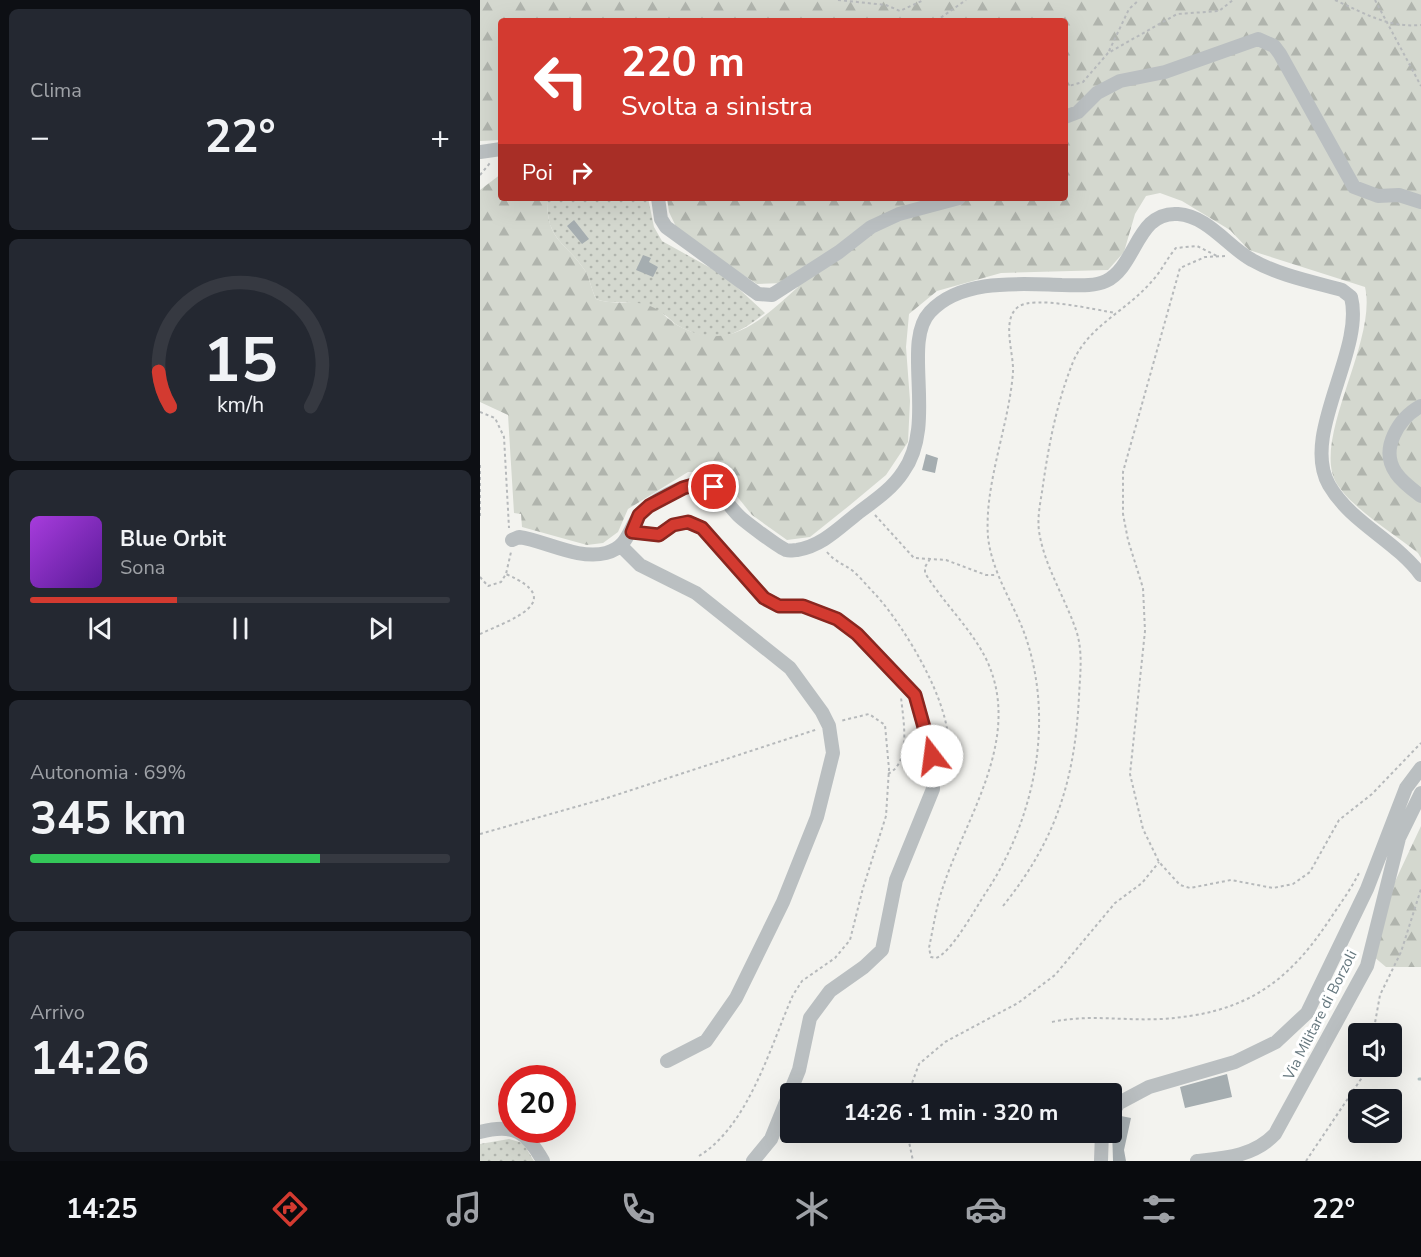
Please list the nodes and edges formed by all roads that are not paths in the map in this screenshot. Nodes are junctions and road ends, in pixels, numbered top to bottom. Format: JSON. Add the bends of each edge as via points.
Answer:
{"nodes":[{"id":1,"x":1068,"y":116,"type":"edge"},
{"id":2,"x":498,"y":149,"type":"edge"},
{"id":3,"x":480,"y":152,"type":"edge"},
{"id":4,"x":658,"y":201,"type":"edge"},
{"id":5,"x":948,"y":201,"type":"edge"},
{"id":6,"x":1421,"y":202,"type":"edge"},
{"id":7,"x":1421,"y":406,"type":"edge"},
{"id":8,"x":1421,"y":496,"type":"edge"},
{"id":9,"x":632,"y":532,"type":"junction"},
{"id":10,"x":512,"y":540,"type":"road end"},
{"id":11,"x":621,"y":546,"type":"junction"},
{"id":12,"x":1421,"y":575,"type":"edge"},
{"id":13,"x":1421,"y":768,"type":"edge"},
{"id":14,"x":1421,"y":793,"type":"edge"},
{"id":15,"x":667,"y":1061,"type":"dead end"},
{"id":16,"x":1122,"y":1101,"type":"edge"},
{"id":17,"x":480,"y":1132,"type":"edge"},
{"id":18,"x":1102,"y":1143,"type":"edge"},
{"id":19,"x":543,"y":1161,"type":"edge"},
{"id":20,"x":753,"y":1161,"type":"edge"},
{"id":21,"x":1101,"y":1161,"type":"edge"},
{"id":22,"x":1197,"y":1161,"type":"edge"}],
"edges":[{"from":1,"to":6,"type":"street","via":[[1120,81],[1165,72],[1258,39],[1274,46],[1280,54],[1353,187],[1378,196],[1399,195]]},
{"from":2,"to":3,"type":"street"},
{"from":4,"to":5,"type":"street","via":[[661,219],[676,236],[758,294],[772,295],[871,227],[899,214]]},
{"from":7,"to":8,"type":"street","via":[[1401,421],[1394,433],[1390,458],[1396,473]]},
{"from":9,"to":11,"type":"street"},
{"from":9,"to":12,"type":"street","via":[[639,515],[649,506],[700,483],[714,487],[739,517],[786,550],[823,542],[904,472],[915,450],[920,429],[917,347],[921,326],[929,313],[965,292],[999,284],[1103,283],[1120,272],[1140,234],[1163,214],[1181,214],[1219,233],[1250,260],[1342,290],[1351,297],[1355,310],[1351,336],[1324,435],[1323,461],[1328,482],[1353,514],[1379,533]]},
{"from":9,"to":20,"type":"street","via":[[659,535],[673,525],[688,522],[713,538],[764,598],[779,606],[803,606],[837,619],[915,695],[932,756],[933,789],[896,880],[882,950],[830,991],[810,1018],[799,1070],[771,1139]]},
{"from":10,"to":11,"type":"street","via":[[533,539],[587,554],[605,554]]},
{"from":11,"to":15,"type":"street","via":[[640,565],[696,593],[790,668],[822,711],[829,726],[832,753],[817,817],[783,902],[736,998],[706,1041]]},
{"from":13,"to":16,"type":"street","via":[[1406,788],[1367,889],[1307,1012],[1276,1042],[1235,1062],[1149,1087]]},
{"from":14,"to":22,"type":"street","name":"Via Militare di Borzoli","via":[[1399,838],[1367,966],[1275,1134],[1250,1152]]},
{"from":17,"to":19,"type":"street","via":[[524,1134]]},
{"from":18,"to":21,"type":"street"}]}
